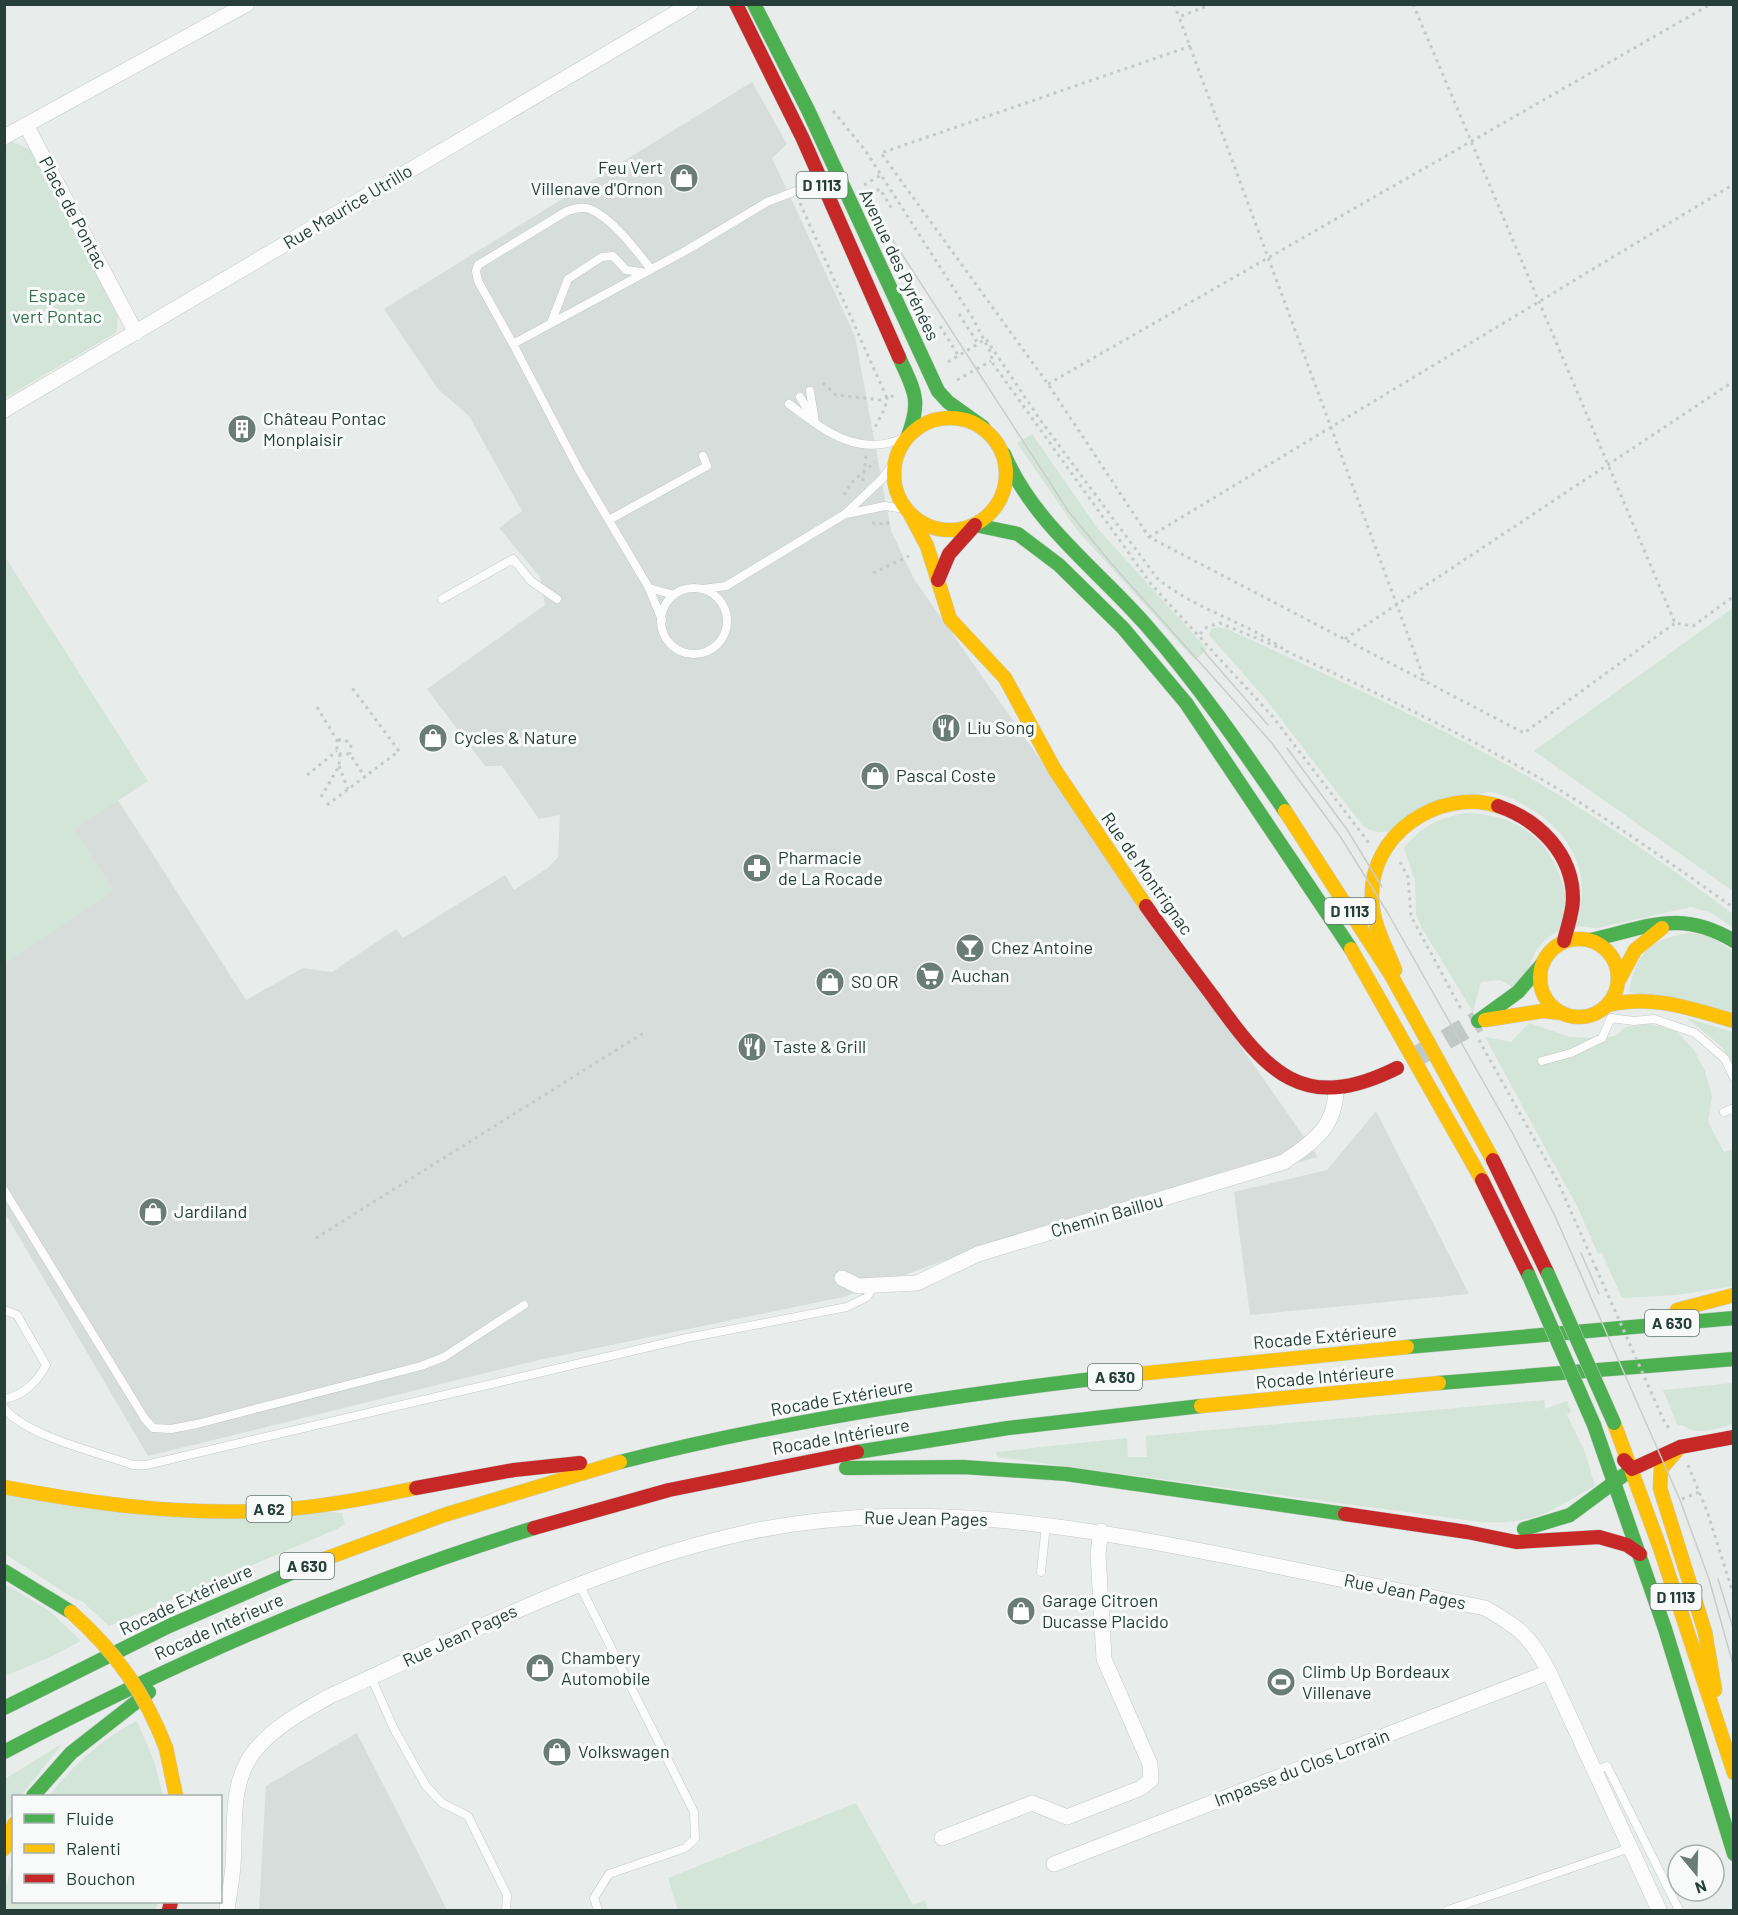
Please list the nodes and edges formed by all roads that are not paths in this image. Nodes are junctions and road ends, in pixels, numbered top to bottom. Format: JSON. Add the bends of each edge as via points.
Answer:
{"nodes":[{"id":1,"x":247,"y":4,"type":"edge"},
{"id":2,"x":691,"y":4,"type":"edge"},
{"id":3,"x":736,"y":4,"type":"edge"},
{"id":4,"x":754,"y":4,"type":"edge"},
{"id":5,"x":26,"y":125,"type":"junction"},
{"id":6,"x":4,"y":137,"type":"edge"},
{"id":7,"x":826,"y":194,"type":"junction"},
{"id":8,"x":646,"y":270,"type":"junction"},
{"id":9,"x":551,"y":323,"type":"junction"},
{"id":10,"x":136,"y":333,"type":"junction"},
{"id":11,"x":513,"y":344,"type":"junction"},
{"id":12,"x":810,"y":391,"type":"dead end"},
{"id":13,"x":800,"y":397,"type":"dead end"},
{"id":14,"x":789,"y":404,"type":"dead end"},
{"id":15,"x":4,"y":410,"type":"edge"},
{"id":16,"x":815,"y":423,"type":"junction"},
{"id":17,"x":983,"y":427,"type":"junction"},
{"id":18,"x":908,"y":436,"type":"junction"},
{"id":19,"x":1004,"y":454,"type":"junction"},
{"id":20,"x":703,"y":456,"type":"dead end"},
{"id":21,"x":894,"y":463,"type":"junction"},
{"id":22,"x":908,"y":511,"type":"junction"},
{"id":23,"x":845,"y":514,"type":"junction"},
{"id":24,"x":609,"y":520,"type":"junction"},
{"id":25,"x":975,"y":525,"type":"junction"},
{"id":26,"x":938,"y":580,"type":"junction"},
{"id":27,"x":726,"y":586,"type":"junction"},
{"id":28,"x":649,"y":588,"type":"junction"},
{"id":29,"x":703,"y":589,"type":"junction"},
{"id":30,"x":674,"y":595,"type":"junction"},
{"id":31,"x":442,"y":599,"type":"dead end"},
{"id":32,"x":557,"y":599,"type":"dead end"},
{"id":33,"x":725,"y":609,"type":"junction"},
{"id":34,"x":662,"y":620,"type":"junction"},
{"id":35,"x":1676,"y":921,"type":"junction"},
{"id":36,"x":1590,"y":940,"type":"junction"},
{"id":37,"x":1734,"y":940,"type":"edge"},
{"id":38,"x":1564,"y":941,"type":"junction"},
{"id":39,"x":1543,"y":963,"type":"junction"},
{"id":40,"x":1619,"y":980,"type":"junction"},
{"id":41,"x":1406,"y":1001,"type":"junction"},
{"id":42,"x":1606,"y":1012,"type":"junction"},
{"id":43,"x":1562,"y":1013,"type":"junction"},
{"id":44,"x":1734,"y":1021,"type":"edge"},
{"id":45,"x":1542,"y":1061,"type":"dead end"},
{"id":46,"x":1397,"y":1068,"type":"dead end"},
{"id":47,"x":1734,"y":1078,"type":"edge"},
{"id":48,"x":1336,"y":1090,"type":"junction"},
{"id":49,"x":1734,"y":1108,"type":"edge"},
{"id":50,"x":1724,"y":1112,"type":"dead end"},
{"id":51,"x":4,"y":1190,"type":"edge"},
{"id":52,"x":842,"y":1278,"type":"dead end"},
{"id":53,"x":874,"y":1286,"type":"junction"},
{"id":54,"x":1734,"y":1296,"type":"edge"},
{"id":55,"x":524,"y":1305,"type":"dead end"},
{"id":56,"x":4,"y":1310,"type":"edge"},
{"id":57,"x":1734,"y":1318,"type":"edge"},
{"id":58,"x":1611,"y":1328,"type":"junction"},
{"id":59,"x":1734,"y":1359,"type":"edge"},
{"id":60,"x":4,"y":1399,"type":"edge"},
{"id":61,"x":4,"y":1408,"type":"edge"},
{"id":62,"x":1594,"y":1425,"type":"junction"},
{"id":63,"x":1734,"y":1437,"type":"edge"},
{"id":64,"x":1680,"y":1447,"type":"junction"},
{"id":65,"x":624,"y":1462,"type":"junction"},
{"id":66,"x":769,"y":1468,"type":"junction"},
{"id":67,"x":1632,"y":1469,"type":"junction"},
{"id":68,"x":21,"y":1481,"type":"dead end"},
{"id":69,"x":1613,"y":1485,"type":"junction"},
{"id":70,"x":4,"y":1487,"type":"edge"},
{"id":71,"x":106,"y":1504,"type":"junction"},
{"id":72,"x":1046,"y":1525,"type":"junction"},
{"id":73,"x":1101,"y":1531,"type":"junction"},
{"id":74,"x":1467,"y":1532,"type":"junction"},
{"id":75,"x":1640,"y":1554,"type":"junction"},
{"id":76,"x":4,"y":1571,"type":"edge"},
{"id":77,"x":1041,"y":1572,"type":"dead end"},
{"id":78,"x":578,"y":1583,"type":"junction"},
{"id":79,"x":208,"y":1648,"type":"junction"},
{"id":80,"x":1549,"y":1672,"type":"junction"},
{"id":81,"x":371,"y":1677,"type":"junction"},
{"id":82,"x":4,"y":1708,"type":"edge"},
{"id":83,"x":1723,"y":1738,"type":"junction"},
{"id":84,"x":4,"y":1752,"type":"edge"},
{"id":85,"x":1596,"y":1770,"type":"junction"},
{"id":86,"x":1734,"y":1773,"type":"edge"},
{"id":87,"x":34,"y":1795,"type":"edge"},
{"id":88,"x":176,"y":1795,"type":"edge"},
{"id":89,"x":12,"y":1829,"type":"edge"},
{"id":90,"x":942,"y":1838,"type":"dead end"},
{"id":91,"x":1630,"y":1848,"type":"junction"},
{"id":92,"x":4,"y":1849,"type":"edge"},
{"id":93,"x":1734,"y":1854,"type":"edge"},
{"id":94,"x":1054,"y":1864,"type":"dead end"},
{"id":95,"x":227,"y":1911,"type":"edge"},
{"id":96,"x":506,"y":1911,"type":"edge"},
{"id":97,"x":598,"y":1911,"type":"edge"},
{"id":98,"x":1448,"y":1911,"type":"edge"},
{"id":99,"x":1659,"y":1911,"type":"edge"},
{"id":100,"x":1679,"y":1911,"type":"edge"}],
"edges":[{"from":1,"to":5,"type":"street"},
{"from":2,"to":10,"type":"street","name":"Rue Maurice Utrillo"},
{"from":3,"to":7,"type":"main road","name":"Avenue des Pyrénées","number":"D 1113"},
{"from":4,"to":17,"type":"main road","name":"Avenue des Pyrénées","number":"D 1113","via":[[808,110],[932,380],[948,402]]},
{"from":5,"to":6,"type":"street"},
{"from":5,"to":10,"type":"street","name":"Place de Pontac"},
{"from":7,"to":8,"type":"lane","via":[[809,187],[767,201]]},
{"from":7,"to":18,"type":"main road","name":"Avenue des Pyrénées","number":"D 1113","via":[[913,388],[917,412]]},
{"from":8,"to":9,"type":"lane"},
{"from":8,"to":9,"type":"lane","via":[[626,270],[613,256],[602,257],[568,279]]},
{"from":8,"to":11,"type":"lane","via":[[609,223],[590,209],[567,211],[478,265],[478,280]]},
{"from":9,"to":11,"type":"lane"},
{"from":10,"to":15,"type":"street","name":"Rue Maurice Utrillo"},
{"from":11,"to":24,"type":"lane"},
{"from":12,"to":16,"type":"lane"},
{"from":13,"to":16,"type":"lane"},
{"from":14,"to":16,"type":"lane"},
{"from":16,"to":18,"type":"lane","via":[[833,436],[861,444],[887,445]]},
{"from":17,"to":18,"type":"main road","via":[[952,417],[928,422]]},
{"from":17,"to":19,"type":"main road"},
{"from":18,"to":21,"type":"main road"},
{"from":19,"to":25,"type":"main road","via":[[1006,487],[989,516]]},
{"from":19,"to":41,"type":"main road","number":"D 1113","via":[[1027,498],[1137,614],[1201,692],[1326,873]]},
{"from":20,"to":24,"type":"lane","via":[[707,466]]},
{"from":21,"to":22,"type":"main road","via":[[896,490]]},
{"from":21,"to":23,"type":"lane"},
{"from":22,"to":23,"type":"lane","via":[[885,506]]},
{"from":22,"to":25,"type":"main road","via":[[924,525],[941,530]]},
{"from":22,"to":26,"type":"main road","name":"Rue de Montrignac","via":[[923,537]]},
{"from":23,"to":27,"type":"lane"},
{"from":24,"to":28,"type":"lane"},
{"from":25,"to":26,"type":"main road","via":[[949,554]]},
{"from":25,"to":62,"type":"main road","number":"D 1113","bridge":true,"via":[[1018,534],[1059,565],[1123,628],[1186,703],[1352,950],[1451,1130],[1468,1153],[1529,1276]]},
{"from":26,"to":48,"type":"main road","name":"Rue de Montrignac","via":[[940,598],[950,620],[998,668],[1055,771],[1145,906],[1249,1046],[1279,1072],[1300,1083]]},
{"from":27,"to":29,"type":"lane"},
{"from":27,"to":33,"type":"lane"},
{"from":28,"to":30,"type":"lane"},
{"from":28,"to":34,"type":"lane"},
{"from":29,"to":30,"type":"lane","via":[[693,588]]},
{"from":29,"to":33,"type":"lane","via":[[712,593]]},
{"from":30,"to":34,"type":"lane"},
{"from":31,"to":32,"type":"lane","via":[[513,559],[531,581]]},
{"from":33,"to":34,"type":"lane","via":[[722,639],[697,654],[672,645]]},
{"from":35,"to":36,"type":"main road"},
{"from":35,"to":37,"type":"main road","via":[[1711,926]]},
{"from":35,"to":40,"type":"main road","via":[[1636,946]]},
{"from":36,"to":38,"type":"main road"},
{"from":36,"to":40,"type":"main road","via":[[1611,954]]},
{"from":38,"to":39,"type":"main road"},
{"from":38,"to":41,"type":"main road","via":[[1575,909],[1575,889],[1558,849],[1544,831],[1505,807],[1482,801],[1457,801],[1436,807],[1398,832],[1384,852],[1373,880],[1374,913]]},
{"from":39,"to":43,"type":"main road","via":[[1540,974],[1545,997]]},
{"from":39,"to":43,"type":"main road","via":[[1518,992],[1478,1021],[1543,1011]]},
{"from":40,"to":42,"type":"main road"},
{"from":41,"to":67,"type":"main road","number":"D 1113","bridge":true,"via":[[1485,1144],[1548,1274]]},
{"from":42,"to":43,"type":"main road","via":[[1574,1017]]},
{"from":42,"to":44,"type":"main road","via":[[1625,999],[1657,999]]},
{"from":42,"to":45,"type":"lane","via":[[1602,1038]]},
{"from":42,"to":47,"type":"lane","via":[[1654,1020],[1695,1033],[1725,1059]]},
{"from":46,"to":48,"type":"main road","name":"Rue de Montrignac","via":[[1356,1087]]},
{"from":48,"to":53,"type":"street","name":"Chemin Baillou","via":[[1335,1102],[1319,1137],[1284,1162],[978,1254],[917,1282]]},
{"from":49,"to":50,"type":"lane"},
{"from":51,"to":55,"type":"lane","via":[[153,1428],[196,1424],[421,1366],[444,1357]]},
{"from":52,"to":53,"type":"street","name":"Chemin Baillou","via":[[858,1286]]},
{"from":53,"to":61,"type":"lane","via":[[867,1297],[847,1307],[687,1338],[146,1465],[134,1465],[28,1428]]},
{"from":54,"to":58,"type":"main road"},
{"from":56,"to":60,"type":"lane","via":[[17,1315],[46,1365],[40,1378],[14,1397]]},
{"from":57,"to":58,"type":"main road","name":"Rocade Extérieure","number":"A 630"},
{"from":58,"to":65,"type":"main road","name":"Rocade Extérieure","number":"A 630","via":[[1181,1369],[960,1396],[791,1424]]},
{"from":59,"to":66,"type":"main road","name":"Rocade Intérieure","number":"A 630","via":[[1181,1408],[928,1440]]},
{"from":62,"to":67,"type":"main road"},
{"from":62,"to":69,"type":"main road","number":"D 1113"},
{"from":63,"to":64,"type":"main road"},
{"from":64,"to":67,"type":"main road"},
{"from":64,"to":83,"type":"main road","via":[[1660,1469],[1660,1488],[1705,1632]]},
{"from":65,"to":71,"type":"main road","number":"A 62","via":[[532,1466],[315,1506],[227,1512]]},
{"from":65,"to":82,"type":"main road","name":"Rocade Extérieure","number":"A 630","via":[[475,1505],[339,1552],[253,1588]]},
{"from":66,"to":74,"type":"main road","via":[[963,1467],[1066,1474]]},
{"from":66,"to":79,"type":"main road","name":"Rocade Intérieure","number":"A 630","via":[[524,1530],[361,1586]]},
{"from":67,"to":69,"type":"main road"},
{"from":67,"to":83,"type":"main road","number":"D 1113"},
{"from":68,"to":71,"type":"lane"},
{"from":69,"to":74,"type":"main road","via":[[1580,1512],[1557,1523],[1519,1530]]},
{"from":69,"to":75,"type":"main road","number":"D 1113"},
{"from":70,"to":71,"type":"main road","number":"A 62"},
{"from":72,"to":73,"type":"street","name":"Rue Jean Pages"},
{"from":72,"to":77,"type":"lane"},
{"from":72,"to":78,"type":"street","name":"Rue Jean Pages","via":[[949,1516],[847,1518],[750,1532],[655,1557]]},
{"from":73,"to":80,"type":"street","name":"Rue Jean Pages","via":[[1485,1608],[1518,1627]]},
{"from":73,"to":90,"type":"street","via":[[1098,1553],[1104,1659],[1150,1764],[1151,1780],[1141,1788],[1067,1817],[1032,1803]]},
{"from":74,"to":75,"type":"main road","via":[[1519,1543],[1609,1537],[1621,1540]]},
{"from":75,"to":93,"type":"main road","number":"D 1113"},
{"from":76,"to":88,"type":"main road","bridge":true,"via":[[71,1611],[105,1640],[131,1674],[153,1713],[166,1748]]},
{"from":78,"to":81,"type":"street","name":"Rue Jean Pages"},
{"from":78,"to":97,"type":"lane","via":[[694,1812],[696,1826],[695,1839],[685,1848],[609,1874],[594,1898]]},
{"from":79,"to":84,"type":"main road","name":"Rocade Intérieure","number":"A 630"},
{"from":79,"to":87,"type":"main road","via":[[97,1730],[44,1780]]},
{"from":80,"to":85,"type":"street","name":"Rue Jean Pages"},
{"from":80,"to":94,"type":"street","name":"Impasse du Clos Lorrain"},
{"from":81,"to":95,"type":"street","name":"Rue Jean Pages","via":[[295,1716],[251,1755],[240,1779],[234,1813]]},
{"from":81,"to":96,"type":"lane","via":[[426,1786],[442,1803],[468,1816],[507,1895]]},
{"from":83,"to":86,"type":"main road","number":"D 1113"},
{"from":85,"to":91,"type":"street","name":"Rue Jean Pages"},
{"from":85,"to":100,"type":"lane","via":[[1607,1766]]},
{"from":89,"to":92,"type":"main road"},
{"from":91,"to":98,"type":"lane"},
{"from":91,"to":99,"type":"street","name":"Rue Jean Pages"}]}
